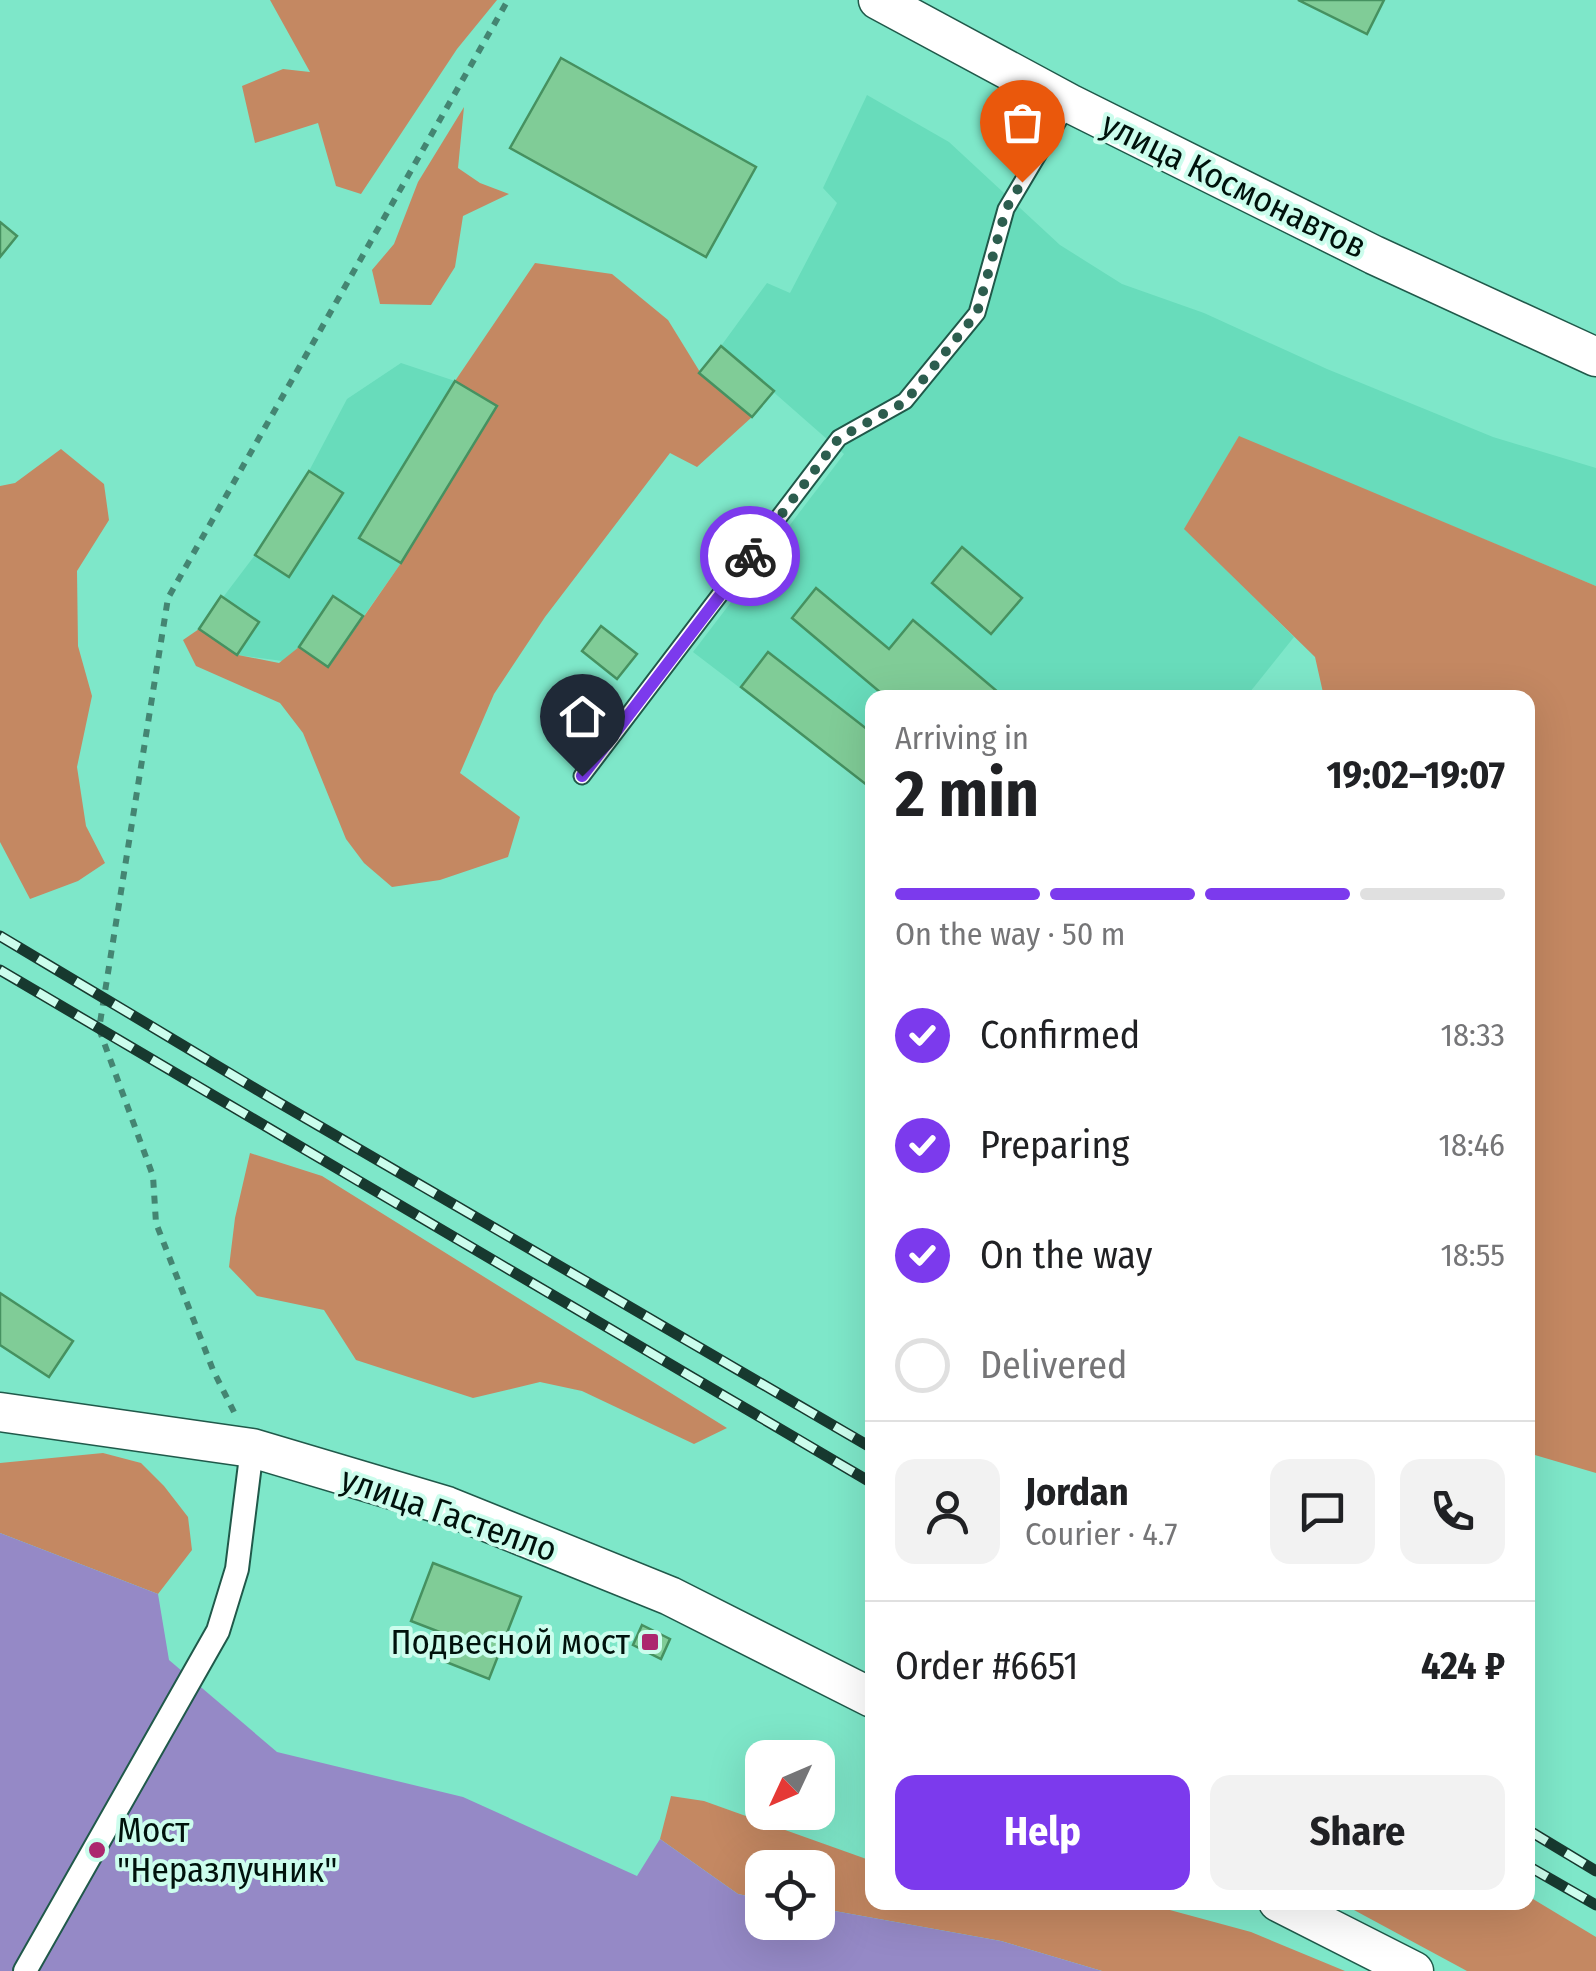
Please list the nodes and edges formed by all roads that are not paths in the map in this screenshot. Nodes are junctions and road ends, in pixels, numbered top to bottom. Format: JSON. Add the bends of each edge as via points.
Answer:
{"nodes":[{"id":1,"x":878,"y":0,"type":"edge"},
{"id":2,"x":1069,"y":103,"type":"junction"},
{"id":3,"x":1596,"y":357,"type":"edge"},
{"id":4,"x":582,"y":776,"type":"dead end"},
{"id":5,"x":0,"y":1412,"type":"edge"},
{"id":6,"x":252,"y":1448,"type":"junction"},
{"id":7,"x":865,"y":1694,"type":"edge"},
{"id":8,"x":1294,"y":1910,"type":"edge"},
{"id":9,"x":25,"y":1971,"type":"edge"},
{"id":10,"x":1414,"y":1971,"type":"edge"}],
"edges":[{"from":1,"to":2,"type":"street","name":"улица Космонавтов"},
{"from":2,"to":3,"type":"street","name":"улица Космонавтов"},
{"from":2,"to":4,"type":"lane","via":[[1006,209],[977,313],[905,402],[839,438]]},
{"from":5,"to":6,"type":"street","name":"улица Гастелло"},
{"from":6,"to":7,"type":"street","name":"улица Гастелло","via":[[447,1506],[670,1596]]},
{"from":6,"to":9,"type":"street","via":[[237,1569],[218,1632]]},
{"from":8,"to":10,"type":"street"}]}
